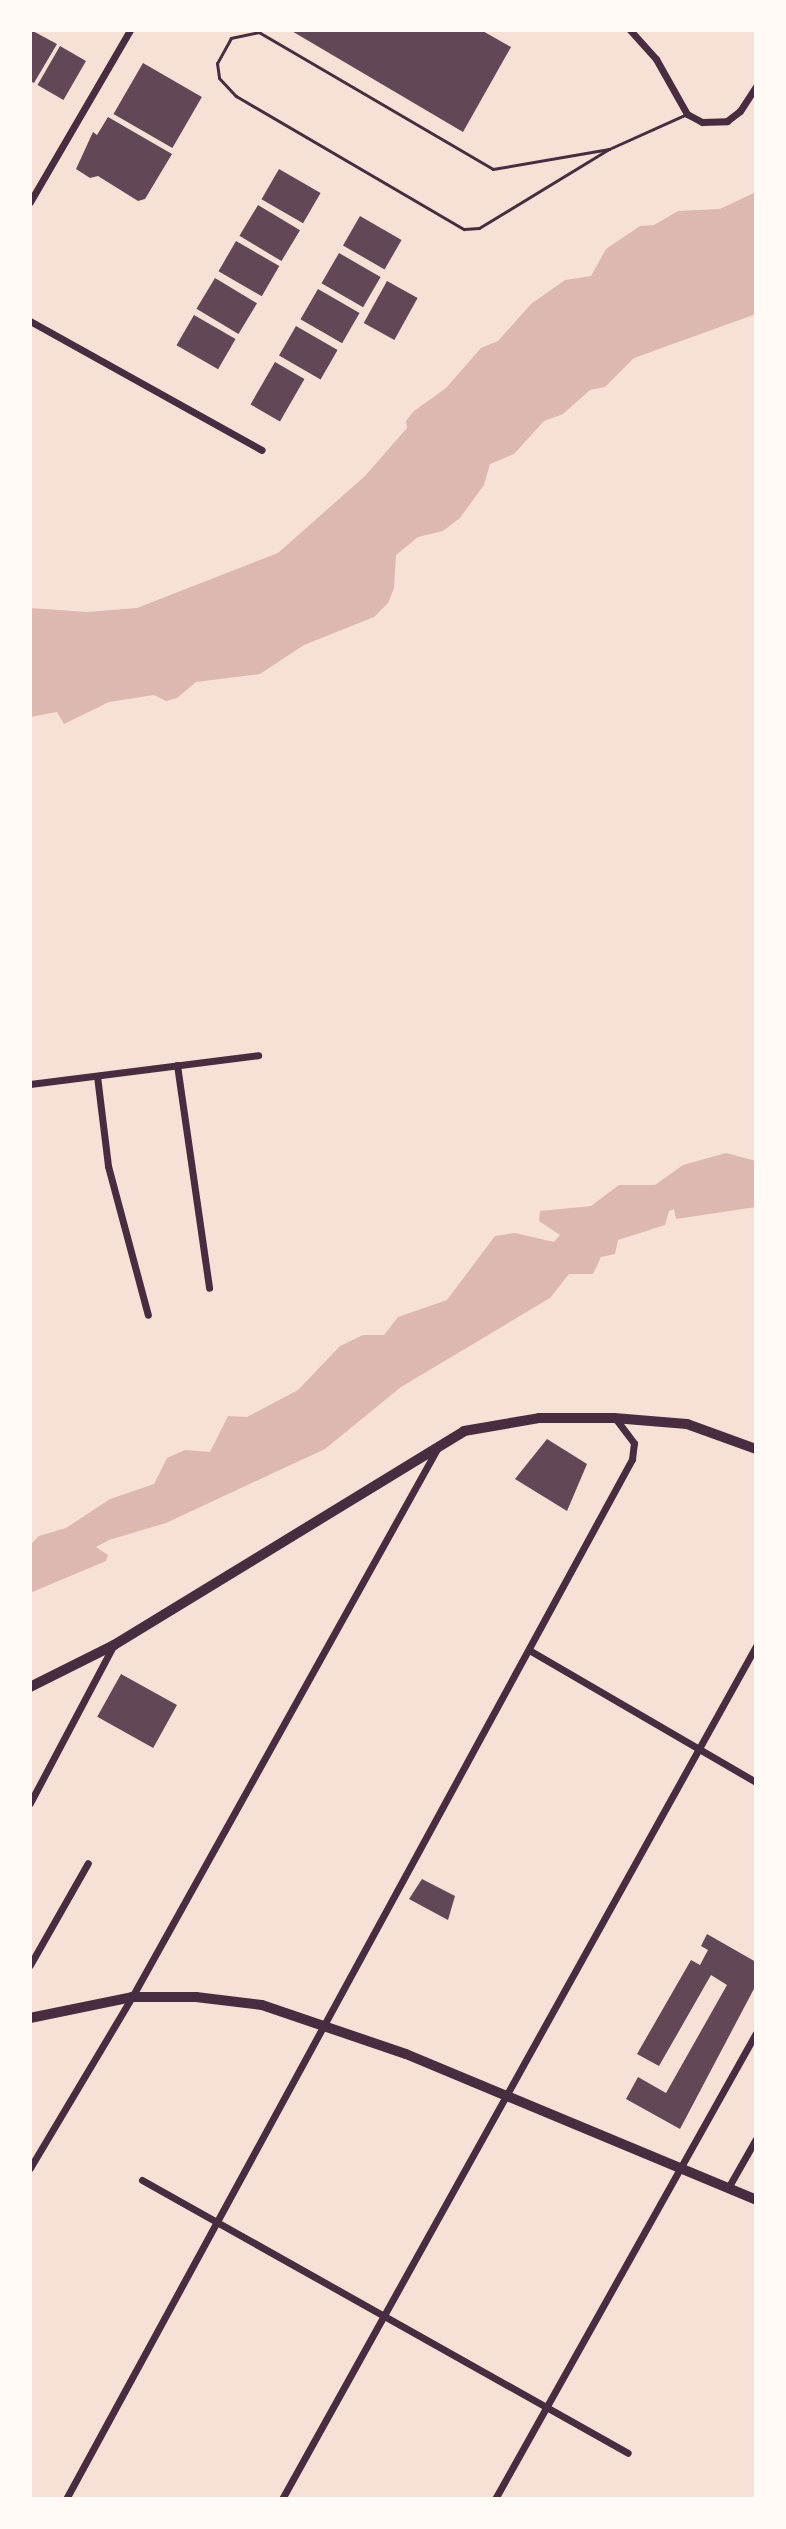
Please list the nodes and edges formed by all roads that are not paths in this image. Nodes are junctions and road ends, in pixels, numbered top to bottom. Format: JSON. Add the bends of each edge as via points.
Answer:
{"nodes":[{"id":1,"x":130,"y":30,"type":"edge"},
{"id":2,"x":630,"y":30,"type":"edge"},
{"id":3,"x":756,"y":86,"type":"edge"},
{"id":4,"x":687,"y":114,"type":"junction"},
{"id":5,"x":609,"y":149,"type":"junction"},
{"id":6,"x":30,"y":202,"type":"edge"},
{"id":7,"x":30,"y":321,"type":"edge"},
{"id":8,"x":262,"y":450,"type":"dead end"},
{"id":9,"x":258,"y":1055,"type":"dead end"},
{"id":10,"x":177,"y":1065,"type":"junction"},
{"id":11,"x":97,"y":1076,"type":"junction"},
{"id":12,"x":30,"y":1084,"type":"edge"},
{"id":13,"x":209,"y":1288,"type":"dead end"},
{"id":14,"x":148,"y":1315,"type":"dead end"},
{"id":15,"x":614,"y":1418,"type":"junction"},
{"id":16,"x":440,"y":1444,"type":"junction"},
{"id":17,"x":756,"y":1449,"type":"edge"},
{"id":18,"x":114,"y":1645,"type":"junction"},
{"id":19,"x":756,"y":1646,"type":"edge"},
{"id":20,"x":529,"y":1650,"type":"junction"},
{"id":21,"x":30,"y":1687,"type":"edge"},
{"id":22,"x":698,"y":1748,"type":"junction"},
{"id":23,"x":756,"y":1782,"type":"edge"},
{"id":24,"x":30,"y":1803,"type":"edge"},
{"id":25,"x":88,"y":1863,"type":"dead end"},
{"id":26,"x":30,"y":1965,"type":"edge"},
{"id":27,"x":132,"y":1997,"type":"junction"},
{"id":28,"x":30,"y":2018,"type":"edge"},
{"id":29,"x":324,"y":2023,"type":"junction"},
{"id":30,"x":756,"y":2033,"type":"edge"},
{"id":31,"x":507,"y":2095,"type":"junction"},
{"id":32,"x":756,"y":2139,"type":"edge"},
{"id":33,"x":681,"y":2167,"type":"junction"},
{"id":34,"x":30,"y":2168,"type":"edge"},
{"id":35,"x":142,"y":2180,"type":"dead end"},
{"id":36,"x":728,"y":2188,"type":"junction"},
{"id":37,"x":756,"y":2200,"type":"edge"},
{"id":38,"x":219,"y":2223,"type":"junction"},
{"id":39,"x":384,"y":2316,"type":"junction"},
{"id":40,"x":547,"y":2408,"type":"junction"},
{"id":41,"x":628,"y":2453,"type":"dead end"},
{"id":42,"x":66,"y":2499,"type":"edge"},
{"id":43,"x":282,"y":2499,"type":"edge"},
{"id":44,"x":495,"y":2499,"type":"edge"}],
"edges":[{"from":1,"to":6,"type":"street"},
{"from":2,"to":4,"type":"street","via":[[656,59]]},
{"from":3,"to":4,"type":"street","via":[[740,111],[712,123]]},
{"from":4,"to":5,"type":"lane"},
{"from":5,"to":5,"type":"lane","via":[[493,169],[259,32],[231,38],[217,63],[219,78],[236,96],[464,229],[492,221]]},
{"from":7,"to":8,"type":"street"},
{"from":9,"to":10,"type":"street"},
{"from":10,"to":11,"type":"street"},
{"from":10,"to":13,"type":"street"},
{"from":11,"to":12,"type":"street"},
{"from":11,"to":14,"type":"street","via":[[108,1166]]},
{"from":15,"to":16,"type":"main road","via":[[539,1418],[487,1425]]},
{"from":15,"to":17,"type":"main road","via":[[699,1426]]},
{"from":15,"to":20,"type":"street","via":[[628,1430],[632,1459]]},
{"from":16,"to":18,"type":"main road"},
{"from":16,"to":27,"type":"street"},
{"from":18,"to":21,"type":"main road"},
{"from":18,"to":24,"type":"street"},
{"from":19,"to":22,"type":"street"},
{"from":20,"to":22,"type":"street"},
{"from":20,"to":29,"type":"street"},
{"from":22,"to":23,"type":"street"},
{"from":22,"to":31,"type":"street"},
{"from":25,"to":26,"type":"street"},
{"from":27,"to":28,"type":"main road"},
{"from":27,"to":29,"type":"main road","via":[[262,2005]]},
{"from":27,"to":34,"type":"street"},
{"from":29,"to":31,"type":"main road"},
{"from":29,"to":38,"type":"street"},
{"from":30,"to":33,"type":"street"},
{"from":31,"to":33,"type":"main road"},
{"from":31,"to":39,"type":"street"},
{"from":32,"to":36,"type":"street"},
{"from":33,"to":36,"type":"main road"},
{"from":33,"to":40,"type":"street"},
{"from":35,"to":38,"type":"street"},
{"from":36,"to":37,"type":"main road"},
{"from":38,"to":39,"type":"street"},
{"from":38,"to":42,"type":"street"},
{"from":39,"to":40,"type":"street"},
{"from":39,"to":43,"type":"street"},
{"from":40,"to":41,"type":"street"},
{"from":40,"to":44,"type":"street"}]}
